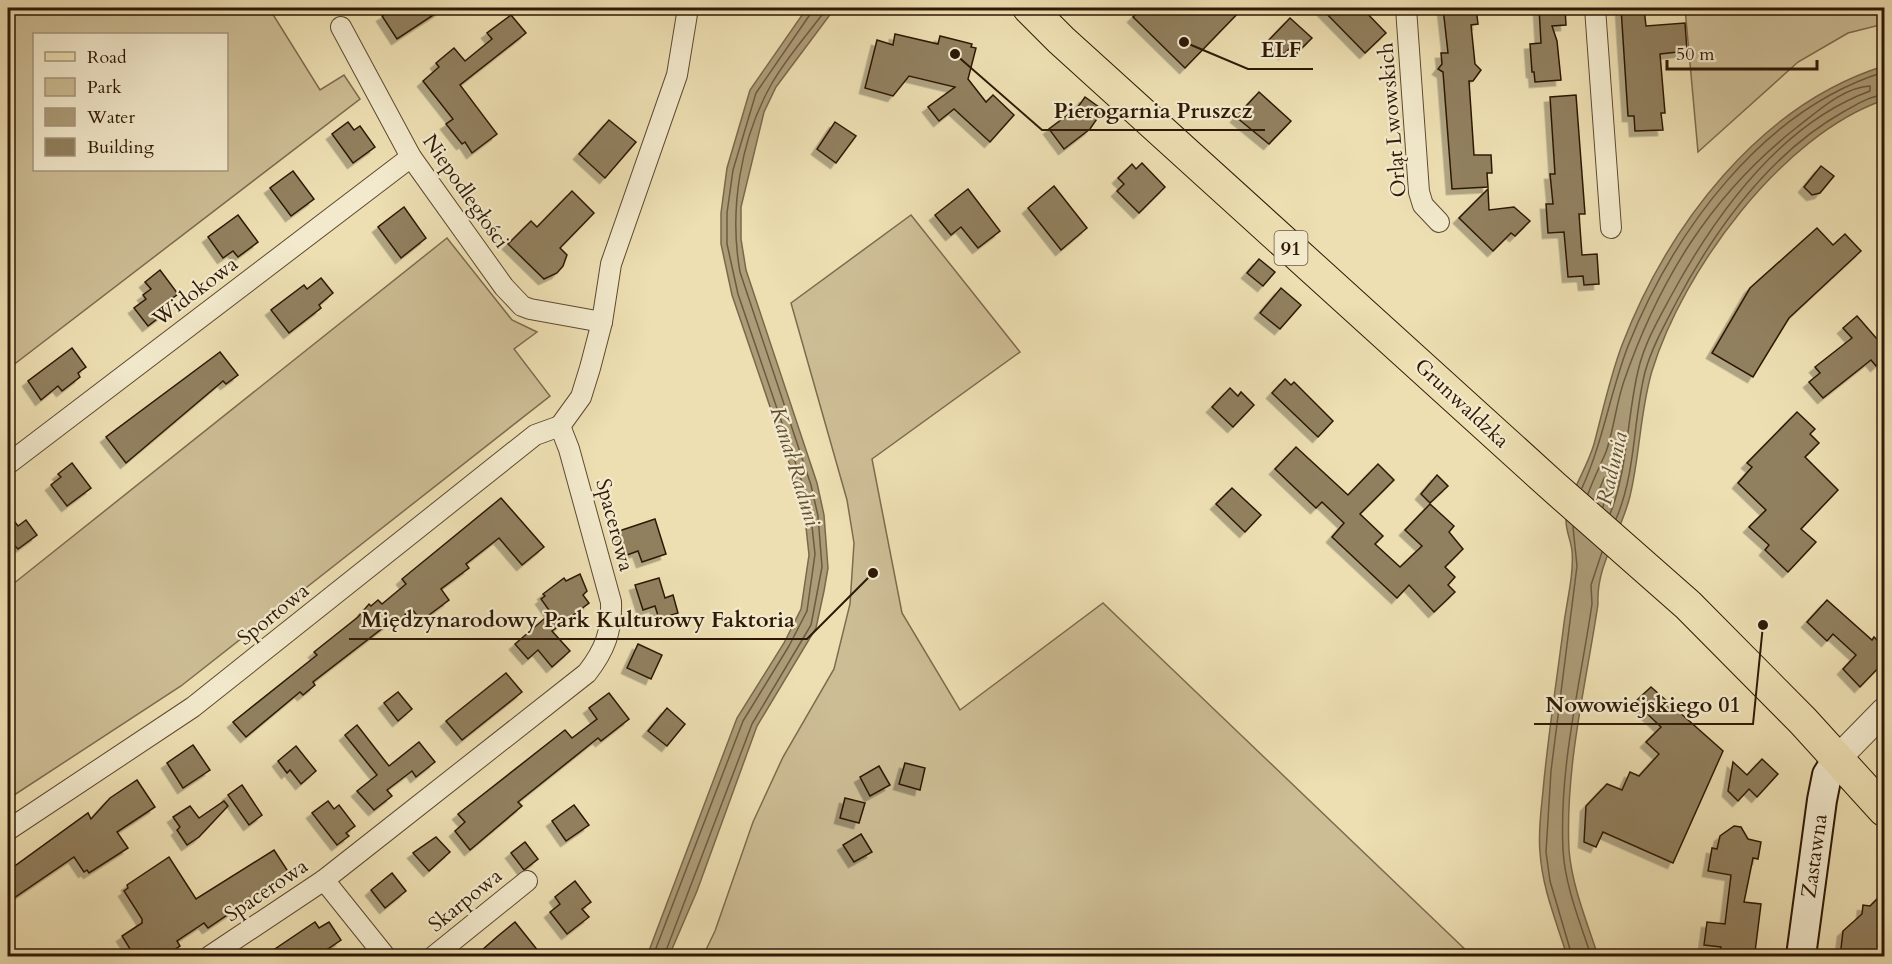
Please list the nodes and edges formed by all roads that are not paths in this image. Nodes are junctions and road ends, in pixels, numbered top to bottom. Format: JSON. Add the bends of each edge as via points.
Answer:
{"nodes":[{"id":1,"x":688,"y":8,"type":"edge"},
{"id":2,"x":1029,"y":8,"type":"edge"},
{"id":3,"x":1406,"y":8,"type":"edge"},
{"id":4,"x":1595,"y":8,"type":"edge"},
{"id":5,"x":341,"y":27,"type":"dead end"},
{"id":6,"x":411,"y":157,"type":"junction"},
{"id":7,"x":1439,"y":222,"type":"dead end"},
{"id":8,"x":1611,"y":228,"type":"dead end"},
{"id":9,"x":602,"y":322,"type":"junction"},
{"id":10,"x":560,"y":426,"type":"junction"},
{"id":11,"x":8,"y":464,"type":"edge"},
{"id":12,"x":1884,"y":711,"type":"edge"},
{"id":13,"x":1837,"y":759,"type":"junction"},
{"id":14,"x":1884,"y":810,"type":"edge"},
{"id":15,"x":8,"y":830,"type":"edge"},
{"id":16,"x":324,"y":880,"type":"junction"},
{"id":17,"x":527,"y":881,"type":"dead end"},
{"id":18,"x":210,"y":957,"type":"edge"},
{"id":19,"x":385,"y":957,"type":"edge"},
{"id":20,"x":434,"y":957,"type":"edge"},
{"id":21,"x":1801,"y":957,"type":"edge"}],
"edges":[{"from":1,"to":9,"type":"street","via":[[677,75],[611,264]]},
{"from":2,"to":13,"type":"main road","name":"Grunwaldzka","number":"91","via":[[1554,488],[1688,605]]},
{"from":3,"to":7,"type":"street","name":"Orląt Lwowskich","via":[[1419,192],[1423,205]]},
{"from":4,"to":8,"type":"street"},
{"from":5,"to":6,"type":"street","name":"Niepodległości"},
{"from":6,"to":9,"type":"street","name":"Niepodległości","via":[[504,287],[522,306]]},
{"from":6,"to":11,"type":"street","name":"Widokowa"},
{"from":9,"to":10,"type":"street","via":[[581,397]]},
{"from":10,"to":15,"type":"street","name":"Sportowa","via":[[535,435],[184,713]]},
{"from":10,"to":16,"type":"street","name":"Spacerowa","via":[[570,449],[611,602],[608,642],[587,673]]},
{"from":12,"to":13,"type":"street"},
{"from":13,"to":14,"type":"main road","name":"Grunwaldzka","number":"91"},
{"from":13,"to":21,"type":"main road","name":"Zastawna","via":[[1827,775],[1822,800]]},
{"from":16,"to":18,"type":"street","name":"Spacerowa"},
{"from":16,"to":19,"type":"street"},
{"from":17,"to":20,"type":"street","name":"Skarpowa"}]}
